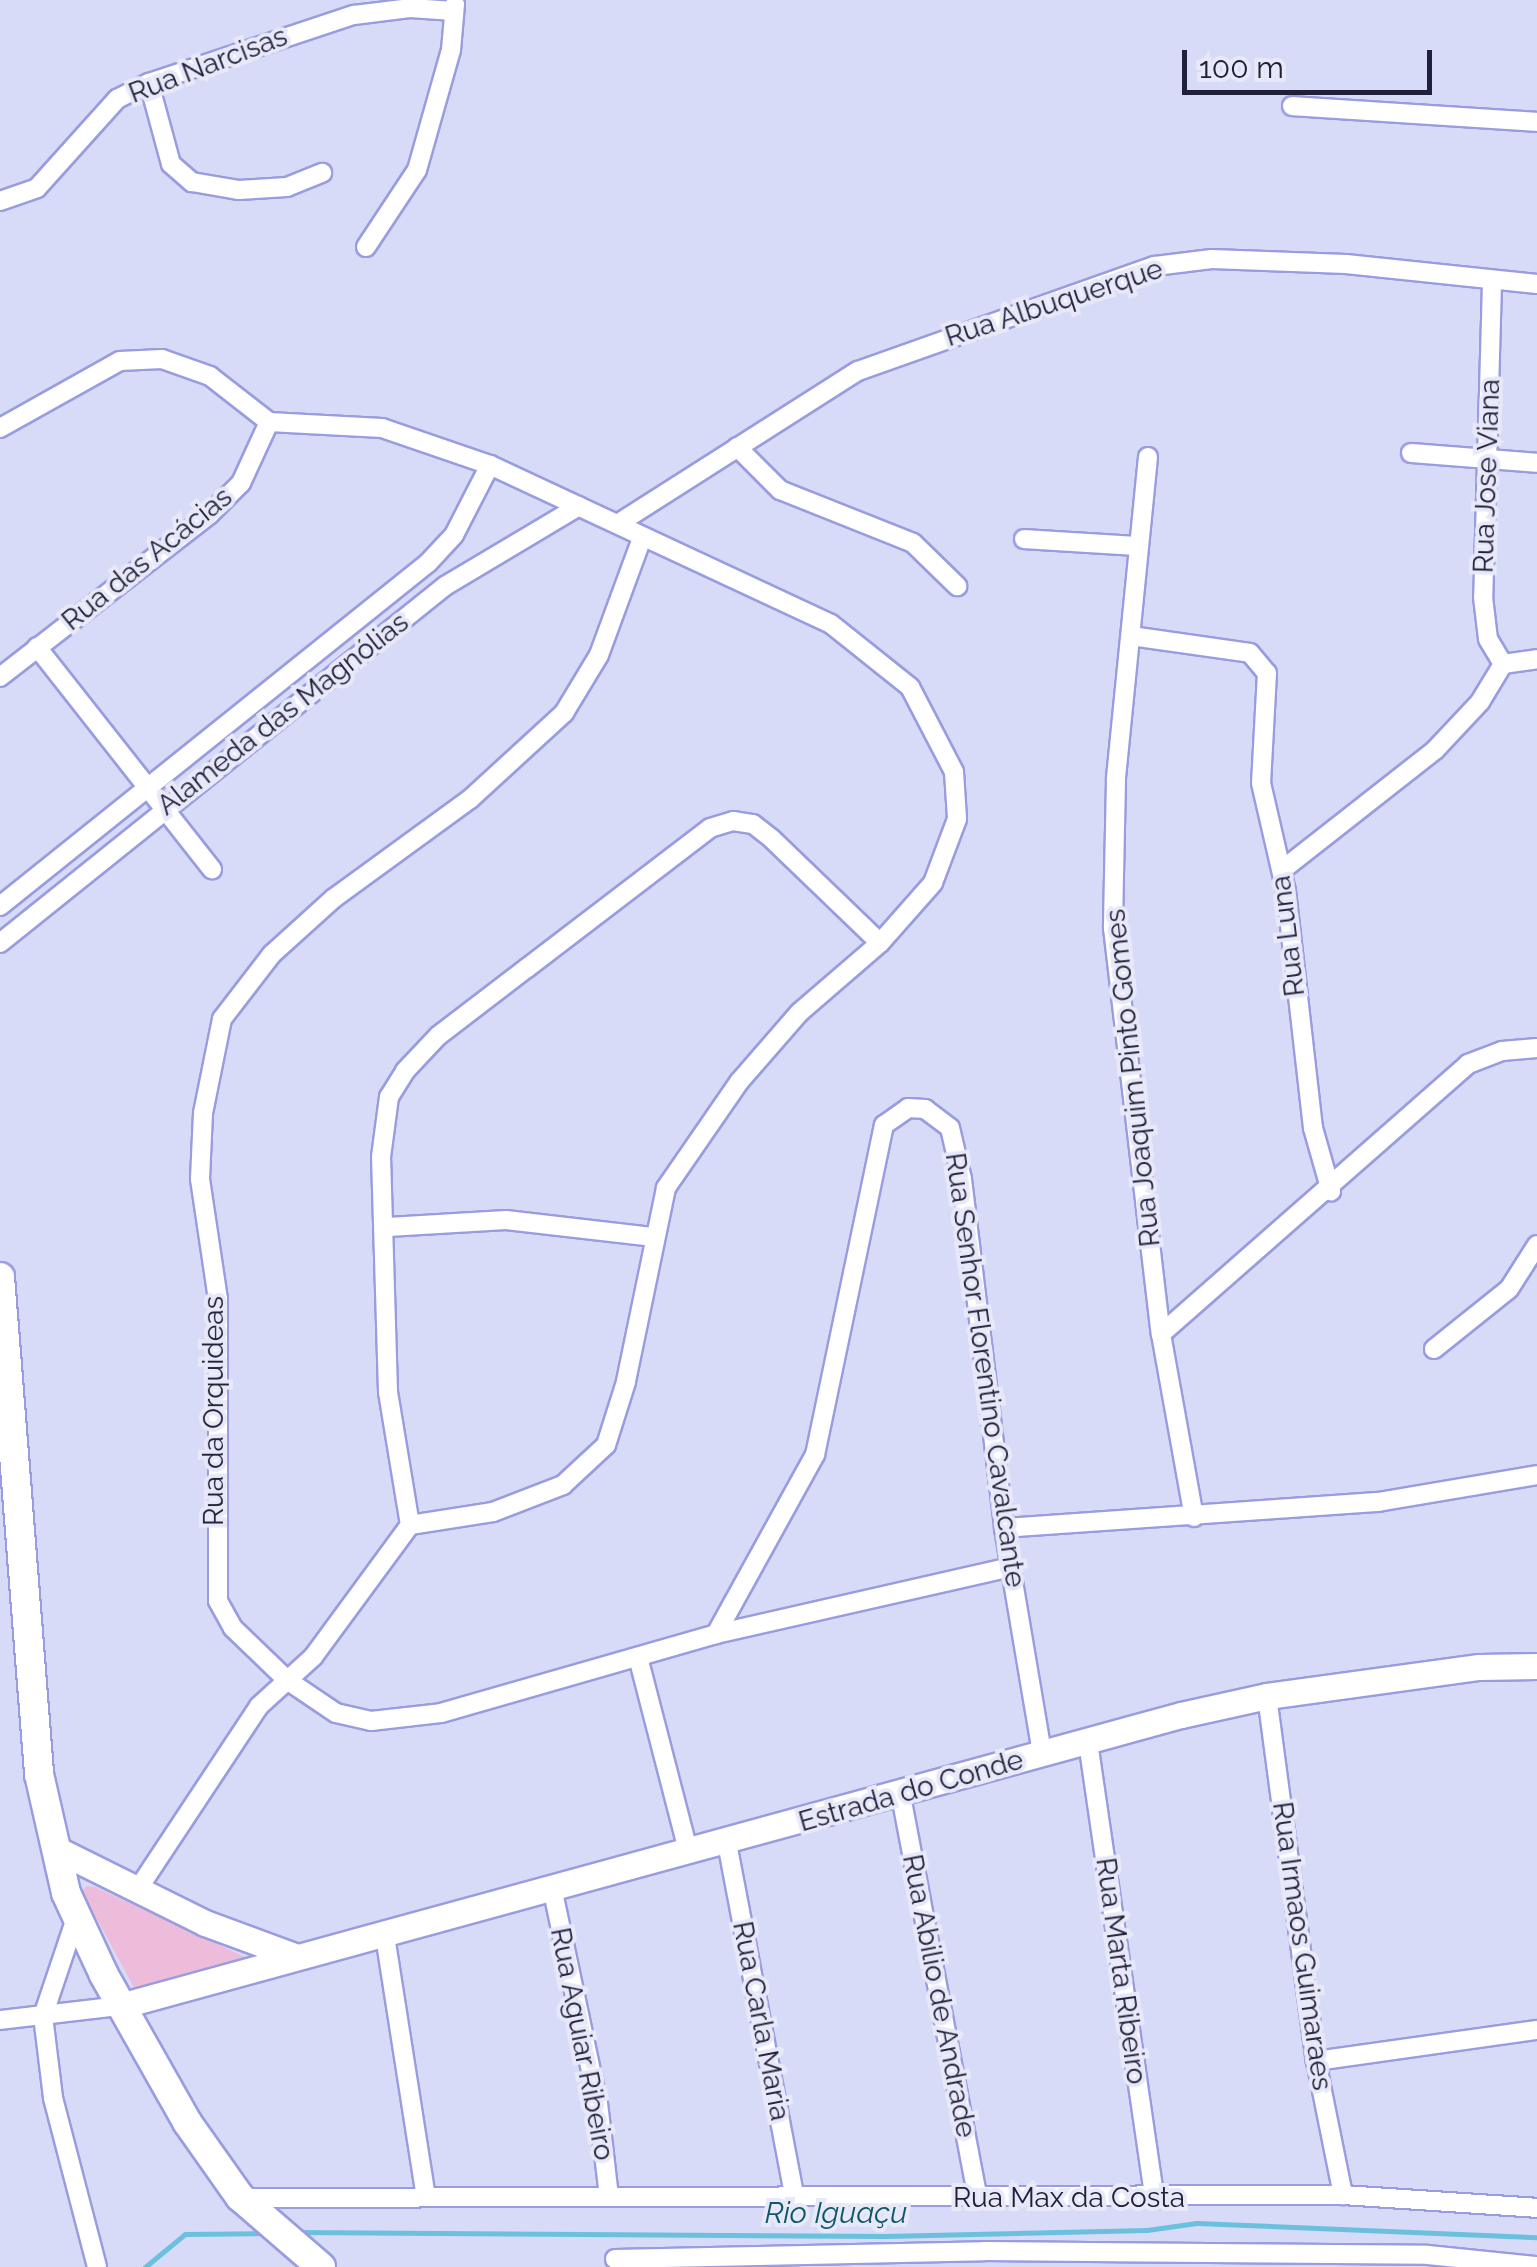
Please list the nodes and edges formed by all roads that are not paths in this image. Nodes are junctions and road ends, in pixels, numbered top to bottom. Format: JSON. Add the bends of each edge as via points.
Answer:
{"nodes":[{"id":1,"x":454,"y":6,"type":"edge"},
{"id":2,"x":149,"y":83,"type":"junction"},
{"id":3,"x":1292,"y":106,"type":"dead end"},
{"id":4,"x":1537,"y":122,"type":"edge"},
{"id":5,"x":322,"y":174,"type":"dead end"},
{"id":6,"x":0,"y":201,"type":"edge"},
{"id":7,"x":366,"y":247,"type":"dead end"},
{"id":8,"x":1492,"y":283,"type":"junction"},
{"id":9,"x":1537,"y":284,"type":"edge"},
{"id":10,"x":269,"y":422,"type":"junction"},
{"id":11,"x":0,"y":428,"type":"edge"},
{"id":12,"x":737,"y":447,"type":"junction"},
{"id":13,"x":1410,"y":452,"type":"dead end"},
{"id":14,"x":1148,"y":457,"type":"dead end"},
{"id":15,"x":1490,"y":459,"type":"junction"},
{"id":16,"x":1537,"y":463,"type":"edge"},
{"id":17,"x":490,"y":465,"type":"junction"},
{"id":18,"x":579,"y":506,"type":"junction"},
{"id":19,"x":620,"y":523,"type":"junction"},
{"id":20,"x":642,"y":538,"type":"junction"},
{"id":21,"x":1024,"y":539,"type":"dead end"},
{"id":22,"x":1136,"y":546,"type":"junction"},
{"id":23,"x":957,"y":586,"type":"dead end"},
{"id":24,"x":1131,"y":636,"type":"junction"},
{"id":25,"x":37,"y":646,"type":"junction"},
{"id":26,"x":1537,"y":659,"type":"edge"},
{"id":27,"x":1504,"y":664,"type":"junction"},
{"id":28,"x":0,"y":677,"type":"edge"},
{"id":29,"x":285,"y":678,"type":"junction"},
{"id":30,"x":302,"y":698,"type":"junction"},
{"id":31,"x":150,"y":784,"type":"junction"},
{"id":32,"x":168,"y":805,"type":"junction"},
{"id":33,"x":212,"y":869,"type":"dead end"},
{"id":34,"x":1282,"y":870,"type":"junction"},
{"id":35,"x":0,"y":906,"type":"edge"},
{"id":36,"x":0,"y":943,"type":"edge"},
{"id":37,"x":880,"y":943,"type":"junction"},
{"id":38,"x":1537,"y":1048,"type":"edge"},
{"id":39,"x":1331,"y":1191,"type":"junction"},
{"id":40,"x":388,"y":1227,"type":"junction"},
{"id":41,"x":652,"y":1238,"type":"junction"},
{"id":42,"x":1537,"y":1245,"type":"edge"},
{"id":43,"x":0,"y":1277,"type":"edge"},
{"id":44,"x":1161,"y":1334,"type":"junction"},
{"id":45,"x":1434,"y":1349,"type":"dead end"},
{"id":46,"x":2,"y":1358,"type":"edge"},
{"id":47,"x":1537,"y":1475,"type":"edge"},
{"id":48,"x":1194,"y":1518,"type":"junction"},
{"id":49,"x":410,"y":1525,"type":"junction"},
{"id":50,"x":1004,"y":1528,"type":"junction"},
{"id":51,"x":1011,"y":1567,"type":"junction"},
{"id":52,"x":716,"y":1634,"type":"junction"},
{"id":53,"x":638,"y":1656,"type":"junction"},
{"id":54,"x":1537,"y":1666,"type":"edge"},
{"id":55,"x":287,"y":1680,"type":"junction"},
{"id":56,"x":1267,"y":1696,"type":"junction"},
{"id":57,"x":1088,"y":1742,"type":"junction"},
{"id":58,"x":1042,"y":1752,"type":"junction"},
{"id":59,"x":901,"y":1796,"type":"junction"},
{"id":60,"x":727,"y":1843,"type":"junction"},
{"id":61,"x":56,"y":1849,"type":"junction"},
{"id":62,"x":689,"y":1854,"type":"junction"},
{"id":63,"x":138,"y":1890,"type":"junction"},
{"id":64,"x":553,"y":1892,"type":"junction"},
{"id":65,"x":76,"y":1918,"type":"junction"},
{"id":66,"x":385,"y":1936,"type":"junction"},
{"id":67,"x":292,"y":1955,"type":"junction"},
{"id":68,"x":120,"y":2006,"type":"junction"},
{"id":69,"x":43,"y":2016,"type":"junction"},
{"id":70,"x":0,"y":2020,"type":"edge"},
{"id":71,"x":1537,"y":2030,"type":"edge"},
{"id":72,"x":1316,"y":2061,"type":"junction"},
{"id":73,"x":977,"y":2195,"type":"junction"},
{"id":74,"x":1343,"y":2195,"type":"junction"},
{"id":75,"x":609,"y":2196,"type":"junction"},
{"id":76,"x":426,"y":2197,"type":"junction"},
{"id":77,"x":1155,"y":2199,"type":"junction"},
{"id":78,"x":795,"y":2200,"type":"junction"},
{"id":79,"x":1537,"y":2208,"type":"edge"},
{"id":80,"x":259,"y":2216,"type":"junction"},
{"id":81,"x":616,"y":2259,"type":"dead end"},
{"id":82,"x":1017,"y":2259,"type":"edge"},
{"id":83,"x":836,"y":2262,"type":"edge"},
{"id":84,"x":1197,"y":2262,"type":"edge"},
{"id":85,"x":1353,"y":2262,"type":"edge"},
{"id":86,"x":1537,"y":2266,"type":"edge"},
{"id":87,"x":97,"y":2267,"type":"edge"},
{"id":88,"x":321,"y":2267,"type":"edge"}],
"edges":[{"from":1,"to":2,"type":"street","name":"Rua Narcisas","via":[[354,15]]},
{"from":1,"to":7,"type":"street","via":[[452,50],[417,170]]},
{"from":2,"to":5,"type":"street","via":[[172,164],[192,182],[255,190]]},
{"from":2,"to":6,"type":"street","name":"Rua Narcisas","via":[[117,100],[37,188]]},
{"from":3,"to":4,"type":"street"},
{"from":8,"to":9,"type":"street","name":"Rua Albuquerque"},
{"from":8,"to":12,"type":"street","name":"Rua Albuquerque","via":[[1346,264],[1212,259],[1155,266],[858,371]]},
{"from":8,"to":15,"type":"street","name":"Rua Jose Viana"},
{"from":10,"to":11,"type":"street","via":[[210,376],[162,359],[120,361]]},
{"from":10,"to":17,"type":"street","via":[[382,428]]},
{"from":10,"to":25,"type":"street","name":"Rua das Acácias","via":[[241,483],[210,514]]},
{"from":12,"to":19,"type":"street","name":"Rua Albuquerque"},
{"from":12,"to":23,"type":"street","via":[[780,490],[914,543]]},
{"from":13,"to":15,"type":"street"},
{"from":14,"to":22,"type":"street","name":"Rua Joaquim Pinto Gomes"},
{"from":15,"to":16,"type":"street"},
{"from":15,"to":27,"type":"street","name":"Rua Jose Viana","via":[[1484,625]]},
{"from":17,"to":18,"type":"street"},
{"from":17,"to":29,"type":"street","name":"Alameda das Magnólias","via":[[444,548]]},
{"from":18,"to":19,"type":"street"},
{"from":18,"to":30,"type":"street","name":"Alameda das Magnólias","via":[[445,586]]},
{"from":19,"to":20,"type":"street"},
{"from":20,"to":37,"type":"street","via":[[830,624],[910,687],[933,725],[954,772],[958,819],[934,883]]},
{"from":20,"to":55,"type":"street","name":"Rua da Orquideas","via":[[599,655],[564,713],[470,799],[334,898],[272,954],[222,1019],[206,1094],[200,1179],[218,1299],[214,1563],[218,1602],[233,1628]]},
{"from":21,"to":22,"type":"street"},
{"from":22,"to":24,"type":"street","name":"Rua Joaquim Pinto Gomes"},
{"from":24,"to":34,"type":"street","name":"Rua Luna","via":[[1250,653],[1267,674],[1261,782]]},
{"from":24,"to":44,"type":"street","name":"Rua Joaquim Pinto Gomes","via":[[1116,780],[1113,928]]},
{"from":25,"to":28,"type":"street","name":"Rua das Acácias"},
{"from":25,"to":31,"type":"street"},
{"from":26,"to":27,"type":"street"},
{"from":27,"to":34,"type":"street","via":[[1480,702],[1434,750]]},
{"from":29,"to":30,"type":"street"},
{"from":29,"to":31,"type":"street","name":"Alameda das Magnólias"},
{"from":30,"to":32,"type":"street","name":"Alameda das Magnólias"},
{"from":31,"to":32,"type":"street"},
{"from":31,"to":35,"type":"street","name":"Alameda das Magnólias"},
{"from":32,"to":33,"type":"street"},
{"from":32,"to":36,"type":"street","name":"Alameda das Magnólias"},
{"from":34,"to":39,"type":"street","name":"Rua Luna","via":[[1312,1128]]},
{"from":37,"to":40,"type":"street","via":[[753,824],[710,828],[438,1036],[405,1071],[382,1127]]},
{"from":37,"to":41,"type":"street","via":[[798,1013],[739,1082],[666,1188]]},
{"from":38,"to":39,"type":"street","via":[[1502,1050],[1468,1064]]},
{"from":39,"to":44,"type":"street"},
{"from":40,"to":41,"type":"street","via":[[506,1220]]},
{"from":40,"to":49,"type":"street","via":[[388,1392]]},
{"from":41,"to":49,"type":"street","via":[[626,1382],[606,1445],[562,1486],[493,1512]]},
{"from":42,"to":45,"type":"street","via":[[1509,1290]]},
{"from":43,"to":46,"type":"main road"},
{"from":44,"to":48,"type":"street","name":"Rua Joaquim Pinto Gomes"},
{"from":46,"to":61,"type":"main road","via":[[37,1755]]},
{"from":47,"to":48,"type":"street","via":[[1378,1502]]},
{"from":48,"to":50,"type":"street"},
{"from":49,"to":55,"type":"street","via":[[313,1657]]},
{"from":50,"to":51,"type":"street","name":"Rua Senhor Florentino Cavalcante"},
{"from":50,"to":52,"type":"street","name":"Rua Senhor Florentino Cavalcante","via":[[956,1145],[938,1116],[908,1108],[884,1125],[876,1148],[815,1455]]},
{"from":51,"to":52,"type":"street","name":"Rua da Orquideas"},
{"from":51,"to":58,"type":"street","name":"Rua Senhor Florentino Cavalcante"},
{"from":52,"to":53,"type":"street","name":"Rua da Orquideas"},
{"from":53,"to":55,"type":"street","name":"Rua da Orquideas","via":[[492,1701],[385,1720],[336,1712]]},
{"from":53,"to":62,"type":"street"},
{"from":54,"to":56,"type":"street","name":"Estrada do Conde","via":[[1480,1667]]},
{"from":55,"to":63,"type":"street","via":[[259,1706]]},
{"from":56,"to":57,"type":"street","name":"Estrada do Conde"},
{"from":56,"to":72,"type":"street","name":"Rua Irmaos Guimaraes"},
{"from":57,"to":58,"type":"street","name":"Estrada do Conde"},
{"from":57,"to":77,"type":"street","name":"Rua Marta Ribeiro"},
{"from":58,"to":59,"type":"street","name":"Estrada do Conde"},
{"from":59,"to":60,"type":"street","name":"Estrada do Conde"},
{"from":59,"to":73,"type":"street","name":"Rua Abilio de Andrade"},
{"from":60,"to":62,"type":"street","name":"Estrada do Conde"},
{"from":60,"to":78,"type":"street","name":"Rua Carla Maria"},
{"from":61,"to":63,"type":"street"},
{"from":61,"to":65,"type":"main road"},
{"from":62,"to":64,"type":"street","name":"Estrada do Conde"},
{"from":63,"to":67,"type":"street"},
{"from":64,"to":66,"type":"street","name":"Estrada do Conde"},
{"from":64,"to":75,"type":"street","name":"Rua Aguiar Ribeiro","via":[[598,2104]]},
{"from":65,"to":68,"type":"main road"},
{"from":65,"to":69,"type":"street"},
{"from":66,"to":67,"type":"street","name":"Estrada do Conde"},
{"from":66,"to":76,"type":"street"},
{"from":67,"to":68,"type":"street","name":"Estrada do Conde"},
{"from":68,"to":69,"type":"street"},
{"from":68,"to":80,"type":"main road","via":[[156,2073]]},
{"from":69,"to":70,"type":"street"},
{"from":69,"to":87,"type":"street","via":[[53,2098]]},
{"from":71,"to":72,"type":"street"},
{"from":72,"to":74,"type":"street","name":"Rua Irmaos Guimaraes"},
{"from":73,"to":77,"type":"street","name":"Rua Max da Costa"},
{"from":73,"to":78,"type":"street","name":"Rua Max da Costa"},
{"from":74,"to":77,"type":"street","name":"Rua Max da Costa"},
{"from":74,"to":79,"type":"street","name":"Rua Max da Costa"},
{"from":75,"to":76,"type":"street","name":"Rua Max da Costa"},
{"from":75,"to":78,"type":"street","name":"Rua Max da Costa"},
{"from":76,"to":80,"type":"street","name":"Rua Max da Costa"},
{"from":80,"to":88,"type":"main road"},
{"from":81,"to":83,"type":"street","name":"Rua Max da Costa"},
{"from":82,"to":83,"type":"street","name":"Rua Max da Costa"},
{"from":82,"to":84,"type":"street","name":"Rua Max da Costa"},
{"from":84,"to":85,"type":"street","name":"Rua Max da Costa"},
{"from":85,"to":86,"type":"street","name":"Rua Max da Costa","via":[[1428,2255]]}]}
